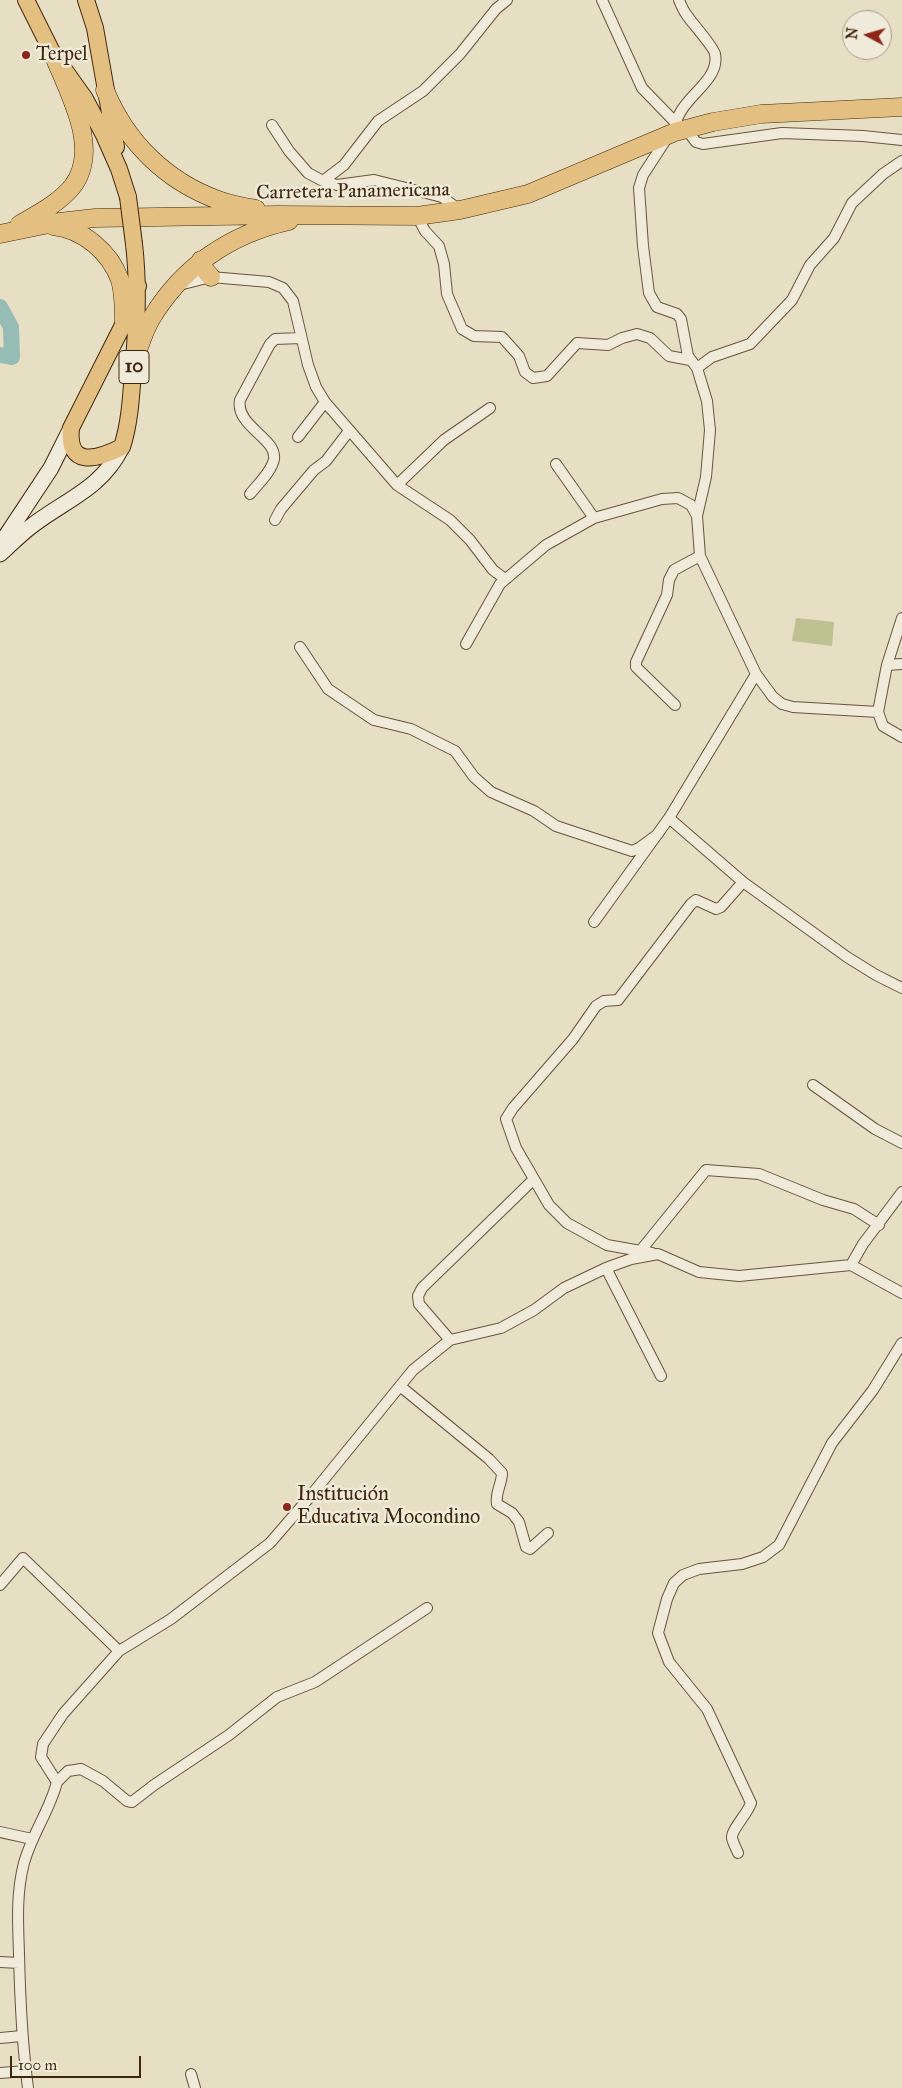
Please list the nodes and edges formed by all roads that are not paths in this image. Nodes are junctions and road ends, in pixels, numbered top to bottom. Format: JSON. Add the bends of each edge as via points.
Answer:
{"nodes":[{"id":1,"x":86,"y":0,"type":"edge"},
{"id":2,"x":507,"y":0,"type":"edge"},
{"id":3,"x":602,"y":0,"type":"edge"},
{"id":4,"x":679,"y":0,"type":"edge"},
{"id":5,"x":31,"y":4,"type":"edge"},
{"id":6,"x":54,"y":54,"type":"junction"},
{"id":7,"x":105,"y":90,"type":"junction"},
{"id":8,"x":902,"y":107,"type":"edge"},
{"id":9,"x":272,"y":125,"type":"dead end"},
{"id":10,"x":676,"y":130,"type":"junction"},
{"id":11,"x":902,"y":140,"type":"edge"},
{"id":12,"x":902,"y":162,"type":"edge"},
{"id":13,"x":119,"y":169,"type":"junction"},
{"id":14,"x":323,"y":181,"type":"junction"},
{"id":15,"x":460,"y":210,"type":"junction"},
{"id":16,"x":278,"y":215,"type":"junction"},
{"id":17,"x":315,"y":216,"type":"junction"},
{"id":18,"x":417,"y":216,"type":"junction"},
{"id":19,"x":43,"y":225,"type":"junction"},
{"id":20,"x":4,"y":233,"type":"edge"},
{"id":21,"x":201,"y":260,"type":"junction"},
{"id":22,"x":211,"y":277,"type":"junction"},
{"id":23,"x":138,"y":286,"type":"junction"},
{"id":24,"x":173,"y":286,"type":"junction"},
{"id":25,"x":124,"y":323,"type":"junction"},
{"id":26,"x":301,"y":338,"type":"junction"},
{"id":27,"x":134,"y":358,"type":"junction"},
{"id":28,"x":694,"y":364,"type":"junction"},
{"id":29,"x":325,"y":402,"type":"junction"},
{"id":30,"x":490,"y":408,"type":"dead end"},
{"id":31,"x":71,"y":428,"type":"junction"},
{"id":32,"x":349,"y":431,"type":"junction"},
{"id":33,"x":298,"y":437,"type":"dead end"},
{"id":34,"x":122,"y":447,"type":"junction"},
{"id":35,"x":556,"y":464,"type":"dead end"},
{"id":36,"x":397,"y":486,"type":"junction"},
{"id":37,"x":250,"y":494,"type":"dead end"},
{"id":38,"x":697,"y":516,"type":"junction"},
{"id":39,"x":594,"y":518,"type":"junction"},
{"id":40,"x":275,"y":520,"type":"dead end"},
{"id":41,"x":0,"y":545,"type":"edge"},
{"id":42,"x":0,"y":554,"type":"edge"},
{"id":43,"x":700,"y":556,"type":"junction"},
{"id":44,"x":504,"y":579,"type":"junction"},
{"id":45,"x":902,"y":618,"type":"edge"},
{"id":46,"x":466,"y":644,"type":"dead end"},
{"id":47,"x":300,"y":647,"type":"dead end"},
{"id":48,"x":902,"y":664,"type":"edge"},
{"id":49,"x":887,"y":665,"type":"junction"},
{"id":50,"x":756,"y":674,"type":"junction"},
{"id":51,"x":675,"y":705,"type":"dead end"},
{"id":52,"x":878,"y":712,"type":"junction"},
{"id":53,"x":902,"y":737,"type":"edge"},
{"id":54,"x":669,"y":818,"type":"junction"},
{"id":55,"x":658,"y":834,"type":"junction"},
{"id":56,"x":743,"y":882,"type":"junction"},
{"id":57,"x":594,"y":922,"type":"dead end"},
{"id":58,"x":902,"y":988,"type":"edge"},
{"id":59,"x":813,"y":1085,"type":"dead end"},
{"id":60,"x":902,"y":1143,"type":"edge"},
{"id":61,"x":534,"y":1179,"type":"junction"},
{"id":62,"x":902,"y":1192,"type":"edge"},
{"id":63,"x":879,"y":1225,"type":"junction"},
{"id":64,"x":641,"y":1250,"type":"junction"},
{"id":65,"x":658,"y":1254,"type":"junction"},
{"id":66,"x":852,"y":1265,"type":"junction"},
{"id":67,"x":606,"y":1268,"type":"junction"},
{"id":68,"x":902,"y":1293,"type":"edge"},
{"id":69,"x":450,"y":1340,"type":"junction"},
{"id":70,"x":902,"y":1343,"type":"edge"},
{"id":71,"x":661,"y":1376,"type":"dead end"},
{"id":72,"x":400,"y":1386,"type":"junction"},
{"id":73,"x":548,"y":1533,"type":"dead end"},
{"id":74,"x":0,"y":1585,"type":"edge"},
{"id":75,"x":427,"y":1608,"type":"dead end"},
{"id":76,"x":119,"y":1652,"type":"junction"},
{"id":77,"x":57,"y":1782,"type":"junction"},
{"id":78,"x":0,"y":1832,"type":"edge"},
{"id":79,"x":32,"y":1838,"type":"junction"},
{"id":80,"x":738,"y":1853,"type":"dead end"},
{"id":81,"x":0,"y":1962,"type":"edge"},
{"id":82,"x":19,"y":1963,"type":"junction"},
{"id":83,"x":22,"y":2036,"type":"junction"},
{"id":84,"x":0,"y":2038,"type":"edge"},
{"id":85,"x":26,"y":2071,"type":"junction"},
{"id":86,"x":0,"y":2073,"type":"edge"},
{"id":87,"x":190,"y":2074,"type":"dead end"},
{"id":88,"x":28,"y":2088,"type":"edge"},
{"id":89,"x":195,"y":2088,"type":"edge"}],
"edges":[{"from":1,"to":7,"type":"main road","number":"10","via":[[95,28]]},
{"from":2,"to":14,"type":"street","via":[[423,92],[378,121],[344,165]]},
{"from":3,"to":10,"type":"street","via":[[642,88]]},
{"from":4,"to":10,"type":"street","via":[[684,13],[715,52],[715,65],[710,76],[685,104]]},
{"from":5,"to":6,"type":"main road","number":"10"},
{"from":6,"to":13,"type":"main road","number":"10","via":[[85,99]]},
{"from":6,"to":20,"type":"highway","via":[[79,116],[84,156],[80,175],[59,200]]},
{"from":7,"to":13,"type":"main road","number":"10"},
{"from":7,"to":16,"type":"highway","via":[[125,130],[167,173],[220,201]]},
{"from":8,"to":10,"type":"highway","name":"Carretera Panamericana","via":[[760,114]]},
{"from":9,"to":14,"type":"street","via":[[308,173]]},
{"from":10,"to":11,"type":"street","via":[[703,144],[782,133]]},
{"from":10,"to":15,"type":"highway","name":"Carretera Panamericana","via":[[528,194]]},
{"from":10,"to":28,"type":"street","via":[[643,175],[639,188],[643,246],[649,293],[657,307],[677,314],[681,319],[688,356]]},
{"from":12,"to":28,"type":"street","via":[[883,174],[852,203],[834,238],[810,265],[792,300],[750,344]]},
{"from":13,"to":23,"type":"main road","number":"10","bridge":true,"via":[[128,197]]},
{"from":14,"to":15,"type":"street","via":[[337,185],[374,180],[442,197]]},
{"from":15,"to":18,"type":"highway","name":"Carretera Panamericana"},
{"from":16,"to":17,"type":"highway","name":"Carretera Panamericana"},
{"from":16,"to":19,"type":"highway","name":"Carretera Panamericana","via":[[95,218]]},
{"from":17,"to":18,"type":"highway","name":"Carretera Panamericana"},
{"from":17,"to":21,"type":"highway","via":[[252,231]]},
{"from":18,"to":28,"type":"street","via":[[439,246],[447,294],[462,329],[474,336],[502,337],[519,356],[525,372],[533,378],[547,376],[577,343],[608,344],[637,334],[650,338],[669,356]]},
{"from":19,"to":20,"type":"highway","name":"Carretera Panamericana"},
{"from":19,"to":25,"type":"highway","via":[[76,232],[95,244],[110,260],[120,280]]},
{"from":21,"to":22,"type":"highway"},
{"from":21,"to":24,"type":"highway"},
{"from":22,"to":24,"type":"street"},
{"from":22,"to":26,"type":"street","via":[[268,282],[283,288],[293,301]]},
{"from":23,"to":25,"type":"main road","number":"10"},
{"from":23,"to":27,"type":"main road","number":"10"},
{"from":24,"to":27,"type":"highway","via":[[150,320]]},
{"from":25,"to":31,"type":"main road","number":"10"},
{"from":26,"to":29,"type":"street","via":[[316,387]]},
{"from":26,"to":37,"type":"street","via":[[275,339],[270,344],[240,400],[238,409],[242,416],[271,447],[275,457],[272,466]]},
{"from":27,"to":34,"type":"main road","number":"10","via":[[129,426]]},
{"from":28,"to":38,"type":"street","via":[[707,402],[710,430],[706,477]]},
{"from":29,"to":32,"type":"street"},
{"from":29,"to":33,"type":"street"},
{"from":30,"to":36,"type":"street","via":[[444,440]]},
{"from":31,"to":34,"type":"main road","via":[[70,441],[74,451],[83,458],[96,458]]},
{"from":31,"to":41,"type":"main road","number":"10","via":[[51,468]]},
{"from":32,"to":36,"type":"street"},
{"from":32,"to":40,"type":"street"},
{"from":34,"to":42,"type":"main road","number":"10","via":[[115,462],[100,479],[29,528]]},
{"from":35,"to":39,"type":"street"},
{"from":36,"to":44,"type":"street","via":[[450,520]]},
{"from":38,"to":39,"type":"street","via":[[691,505],[678,498],[662,499]]},
{"from":38,"to":43,"type":"street"},
{"from":39,"to":44,"type":"street","via":[[546,545]]},
{"from":43,"to":50,"type":"street"},
{"from":43,"to":51,"type":"street","via":[[674,570],[667,595],[636,662],[636,667]]},
{"from":44,"to":46,"type":"street"},
{"from":45,"to":49,"type":"street"},
{"from":47,"to":55,"type":"street","via":[[328,689],[374,720],[411,729],[455,751],[474,777],[491,792],[534,811],[556,826],[632,851]]},
{"from":48,"to":49,"type":"street"},
{"from":49,"to":52,"type":"street"},
{"from":50,"to":52,"type":"street","via":[[782,704]]},
{"from":50,"to":54,"type":"street"},
{"from":52,"to":53,"type":"street","via":[[883,726]]},
{"from":54,"to":55,"type":"street"},
{"from":54,"to":56,"type":"street"},
{"from":55,"to":57,"type":"street"},
{"from":56,"to":58,"type":"street","via":[[848,957]]},
{"from":56,"to":61,"type":"street","via":[[721,908],[716,910],[696,900],[691,904],[618,1000],[604,1001],[596,1006],[574,1039],[512,1108],[506,1119],[509,1130]]},
{"from":59,"to":60,"type":"street","via":[[875,1129]]},
{"from":61,"to":64,"type":"street","via":[[549,1205],[567,1223],[607,1246]]},
{"from":61,"to":69,"type":"street","via":[[422,1288],[419,1304]]},
{"from":62,"to":63,"type":"street"},
{"from":63,"to":64,"type":"street","via":[[854,1210],[759,1174],[706,1170]]},
{"from":63,"to":66,"type":"street","via":[[863,1244]]},
{"from":64,"to":65,"type":"street"},
{"from":65,"to":66,"type":"street","via":[[699,1272],[739,1276]]},
{"from":65,"to":67,"type":"street"},
{"from":66,"to":68,"type":"street"},
{"from":67,"to":69,"type":"street","via":[[564,1288],[501,1328]]},
{"from":67,"to":71,"type":"street"},
{"from":69,"to":72,"type":"street","via":[[413,1370]]},
{"from":70,"to":80,"type":"street","via":[[873,1390],[832,1443],[779,1545],[763,1557],[742,1564],[699,1569],[683,1575],[674,1583],[667,1599],[658,1633],[669,1662],[707,1709],[751,1803],[732,1833]]},
{"from":72,"to":73,"type":"street","via":[[502,1473],[496,1497],[498,1504],[519,1522],[526,1547],[534,1547]]},
{"from":72,"to":76,"type":"street","via":[[270,1543],[171,1619]]},
{"from":74,"to":76,"type":"street","via":[[23,1558]]},
{"from":75,"to":77,"type":"street","via":[[315,1682],[277,1697],[132,1802],[81,1769],[68,1771]]},
{"from":76,"to":77,"type":"street","via":[[63,1714],[43,1744],[41,1757]]},
{"from":77,"to":79,"type":"street"},
{"from":78,"to":79,"type":"street"},
{"from":79,"to":82,"type":"street","via":[[18,1903]]},
{"from":81,"to":82,"type":"street"},
{"from":82,"to":83,"type":"street"},
{"from":83,"to":84,"type":"street"},
{"from":83,"to":85,"type":"street"},
{"from":85,"to":86,"type":"street"},
{"from":85,"to":88,"type":"street"},
{"from":87,"to":89,"type":"street"}]}
